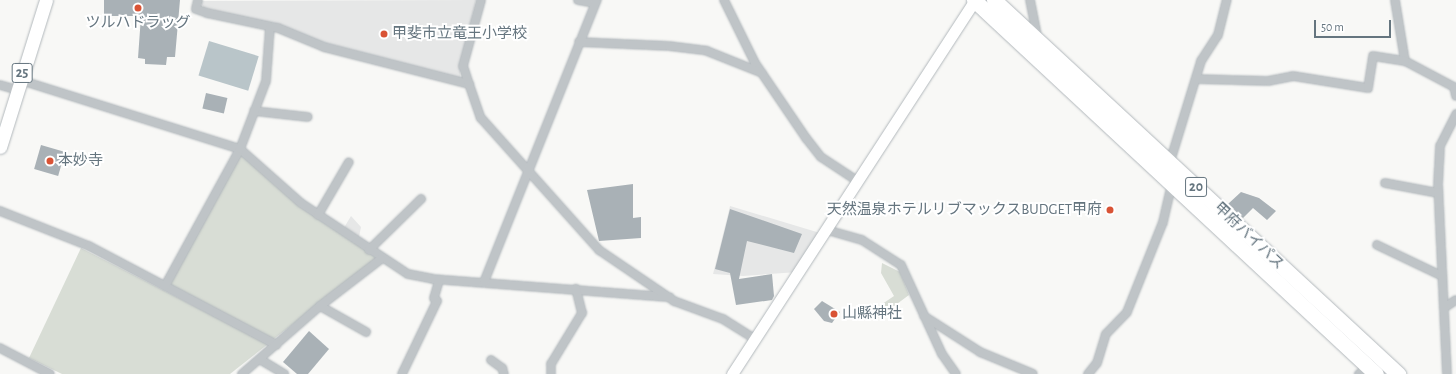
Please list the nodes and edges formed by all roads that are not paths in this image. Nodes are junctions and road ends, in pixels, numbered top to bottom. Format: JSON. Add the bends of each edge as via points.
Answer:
{"nodes":[{"id":1,"x":46,"y":0,"type":"edge"},
{"id":2,"x":198,"y":0,"type":"edge"},
{"id":3,"x":481,"y":0,"type":"edge"},
{"id":4,"x":578,"y":0,"type":"edge"},
{"id":5,"x":724,"y":0,"type":"edge"},
{"id":6,"x":975,"y":0,"type":"edge"},
{"id":7,"x":994,"y":0,"type":"edge"},
{"id":8,"x":1030,"y":0,"type":"edge"},
{"id":9,"x":1227,"y":0,"type":"edge"},
{"id":10,"x":1395,"y":0,"type":"edge"},
{"id":11,"x":596,"y":2,"type":"edge"},
{"id":12,"x":270,"y":27,"type":"junction"},
{"id":13,"x":1038,"y":41,"type":"junction"},
{"id":14,"x":579,"y":42,"type":"junction"},
{"id":15,"x":1405,"y":60,"type":"junction"},
{"id":16,"x":762,"y":74,"type":"junction"},
{"id":17,"x":1196,"y":79,"type":"junction"},
{"id":18,"x":0,"y":84,"type":"edge"},
{"id":19,"x":469,"y":84,"type":"junction"},
{"id":20,"x":18,"y":85,"type":"junction"},
{"id":21,"x":1456,"y":96,"type":"edge"},
{"id":22,"x":254,"y":111,"type":"junction"},
{"id":23,"x":1456,"y":114,"type":"edge"},
{"id":24,"x":308,"y":117,"type":"dead end"},
{"id":25,"x":0,"y":147,"type":"edge"},
{"id":26,"x":240,"y":149,"type":"junction"},
{"id":27,"x":349,"y":162,"type":"dead end"},
{"id":28,"x":1170,"y":162,"type":"junction"},
{"id":29,"x":529,"y":171,"type":"junction"},
{"id":30,"x":856,"y":180,"type":"junction"},
{"id":31,"x":1385,"y":183,"type":"dead end"},
{"id":32,"x":1172,"y":184,"type":"junction"},
{"id":33,"x":1438,"y":193,"type":"junction"},
{"id":34,"x":421,"y":199,"type":"dead end"},
{"id":35,"x":0,"y":211,"type":"edge"},
{"id":36,"x":318,"y":215,"type":"junction"},
{"id":37,"x":827,"y":230,"type":"junction"},
{"id":38,"x":1377,"y":245,"type":"dead end"},
{"id":39,"x":369,"y":250,"type":"junction"},
{"id":40,"x":381,"y":258,"type":"junction"},
{"id":41,"x":1442,"y":276,"type":"junction"},
{"id":42,"x":438,"y":280,"type":"junction"},
{"id":43,"x":484,"y":282,"type":"junction"},
{"id":44,"x":165,"y":286,"type":"junction"},
{"id":45,"x":576,"y":289,"type":"junction"},
{"id":46,"x":669,"y":297,"type":"junction"},
{"id":47,"x":1456,"y":300,"type":"edge"},
{"id":48,"x":320,"y":306,"type":"junction"},
{"id":49,"x":1444,"y":308,"type":"junction"},
{"id":50,"x":924,"y":316,"type":"junction"},
{"id":51,"x":366,"y":332,"type":"dead end"},
{"id":52,"x":754,"y":338,"type":"junction"},
{"id":53,"x":277,"y":345,"type":"junction"},
{"id":54,"x":0,"y":348,"type":"edge"},
{"id":55,"x":260,"y":360,"type":"junction"},
{"id":56,"x":491,"y":360,"type":"dead end"},
{"id":57,"x":1368,"y":372,"type":"edge"},
{"id":58,"x":50,"y":374,"type":"edge"},
{"id":59,"x":242,"y":374,"type":"edge"},
{"id":60,"x":284,"y":374,"type":"edge"},
{"id":61,"x":402,"y":374,"type":"edge"},
{"id":62,"x":504,"y":374,"type":"edge"},
{"id":63,"x":551,"y":374,"type":"edge"},
{"id":64,"x":732,"y":374,"type":"edge"},
{"id":65,"x":956,"y":374,"type":"edge"},
{"id":66,"x":1033,"y":374,"type":"edge"},
{"id":67,"x":1088,"y":374,"type":"edge"},
{"id":68,"x":1398,"y":374,"type":"edge"},
{"id":69,"x":1447,"y":374,"type":"edge"}],
"edges":[{"from":1,"to":20,"type":"main road","number":"25"},
{"from":2,"to":12,"type":"street","via":[[196,9]]},
{"from":3,"to":19,"type":"street","via":[[463,66]]},
{"from":4,"to":11,"type":"street"},
{"from":5,"to":16,"type":"street"},
{"from":6,"to":30,"type":"street"},
{"from":6,"to":32,"type":"highway","name":"甲府バイパス","number":"20"},
{"from":7,"to":13,"type":"highway","name":"甲府バイパス","number":"20"},
{"from":8,"to":13,"type":"street","via":[[1040,36]]},
{"from":9,"to":17,"type":"street","via":[[1218,35],[1202,60]]},
{"from":10,"to":15,"type":"street"},
{"from":11,"to":14,"type":"street"},
{"from":12,"to":19,"type":"street","via":[[324,47]]},
{"from":12,"to":22,"type":"street","via":[[266,81]]},
{"from":13,"to":28,"type":"highway","name":"甲府バイパス","number":"20"},
{"from":14,"to":16,"type":"street","via":[[669,46],[707,52]]},
{"from":14,"to":29,"type":"street"},
{"from":15,"to":17,"type":"street","via":[[1373,56],[1368,88],[1293,76],[1268,81]]},
{"from":15,"to":21,"type":"street","via":[[1454,87]]},
{"from":16,"to":30,"type":"street","via":[[821,157]]},
{"from":17,"to":28,"type":"street"},
{"from":18,"to":20,"type":"street"},
{"from":19,"to":29,"type":"street","via":[[481,118]]},
{"from":20,"to":25,"type":"main road","number":"25"},
{"from":20,"to":26,"type":"street"},
{"from":22,"to":24,"type":"street"},
{"from":22,"to":26,"type":"street"},
{"from":23,"to":33,"type":"street","via":[[1440,146]]},
{"from":26,"to":36,"type":"street"},
{"from":26,"to":44,"type":"street"},
{"from":27,"to":36,"type":"street"},
{"from":28,"to":68,"type":"highway","name":"甲府バイパス","number":"20"},
{"from":29,"to":43,"type":"street"},
{"from":29,"to":46,"type":"street","via":[[599,250]]},
{"from":30,"to":37,"type":"street"},
{"from":31,"to":33,"type":"street"},
{"from":32,"to":57,"type":"highway","name":"甲府バイパス","number":"20"},
{"from":32,"to":67,"type":"street","via":[[1163,222],[1127,312],[1106,334],[1097,363]]},
{"from":33,"to":41,"type":"street"},
{"from":34,"to":39,"type":"street"},
{"from":35,"to":44,"type":"street","via":[[90,246]]},
{"from":36,"to":39,"type":"street"},
{"from":37,"to":50,"type":"street","via":[[862,240],[901,265]]},
{"from":37,"to":52,"type":"street"},
{"from":38,"to":41,"type":"street"},
{"from":39,"to":40,"type":"street"},
{"from":40,"to":42,"type":"street","via":[[408,274]]},
{"from":40,"to":48,"type":"street"},
{"from":41,"to":49,"type":"street"},
{"from":42,"to":43,"type":"street"},
{"from":42,"to":61,"type":"street","via":[[434,298],[437,301]]},
{"from":43,"to":45,"type":"street"},
{"from":44,"to":53,"type":"street"},
{"from":45,"to":46,"type":"street"},
{"from":45,"to":63,"type":"street","via":[[582,313],[551,364]]},
{"from":46,"to":52,"type":"street","via":[[722,319]]},
{"from":47,"to":49,"type":"street"},
{"from":48,"to":51,"type":"street"},
{"from":48,"to":53,"type":"street"},
{"from":49,"to":69,"type":"street"},
{"from":50,"to":65,"type":"street"},
{"from":50,"to":66,"type":"street","via":[[980,352]]},
{"from":52,"to":64,"type":"street"},
{"from":53,"to":55,"type":"street"},
{"from":54,"to":58,"type":"street"},
{"from":55,"to":59,"type":"street"},
{"from":55,"to":60,"type":"street"},
{"from":56,"to":62,"type":"street","via":[[502,368]]}]}
